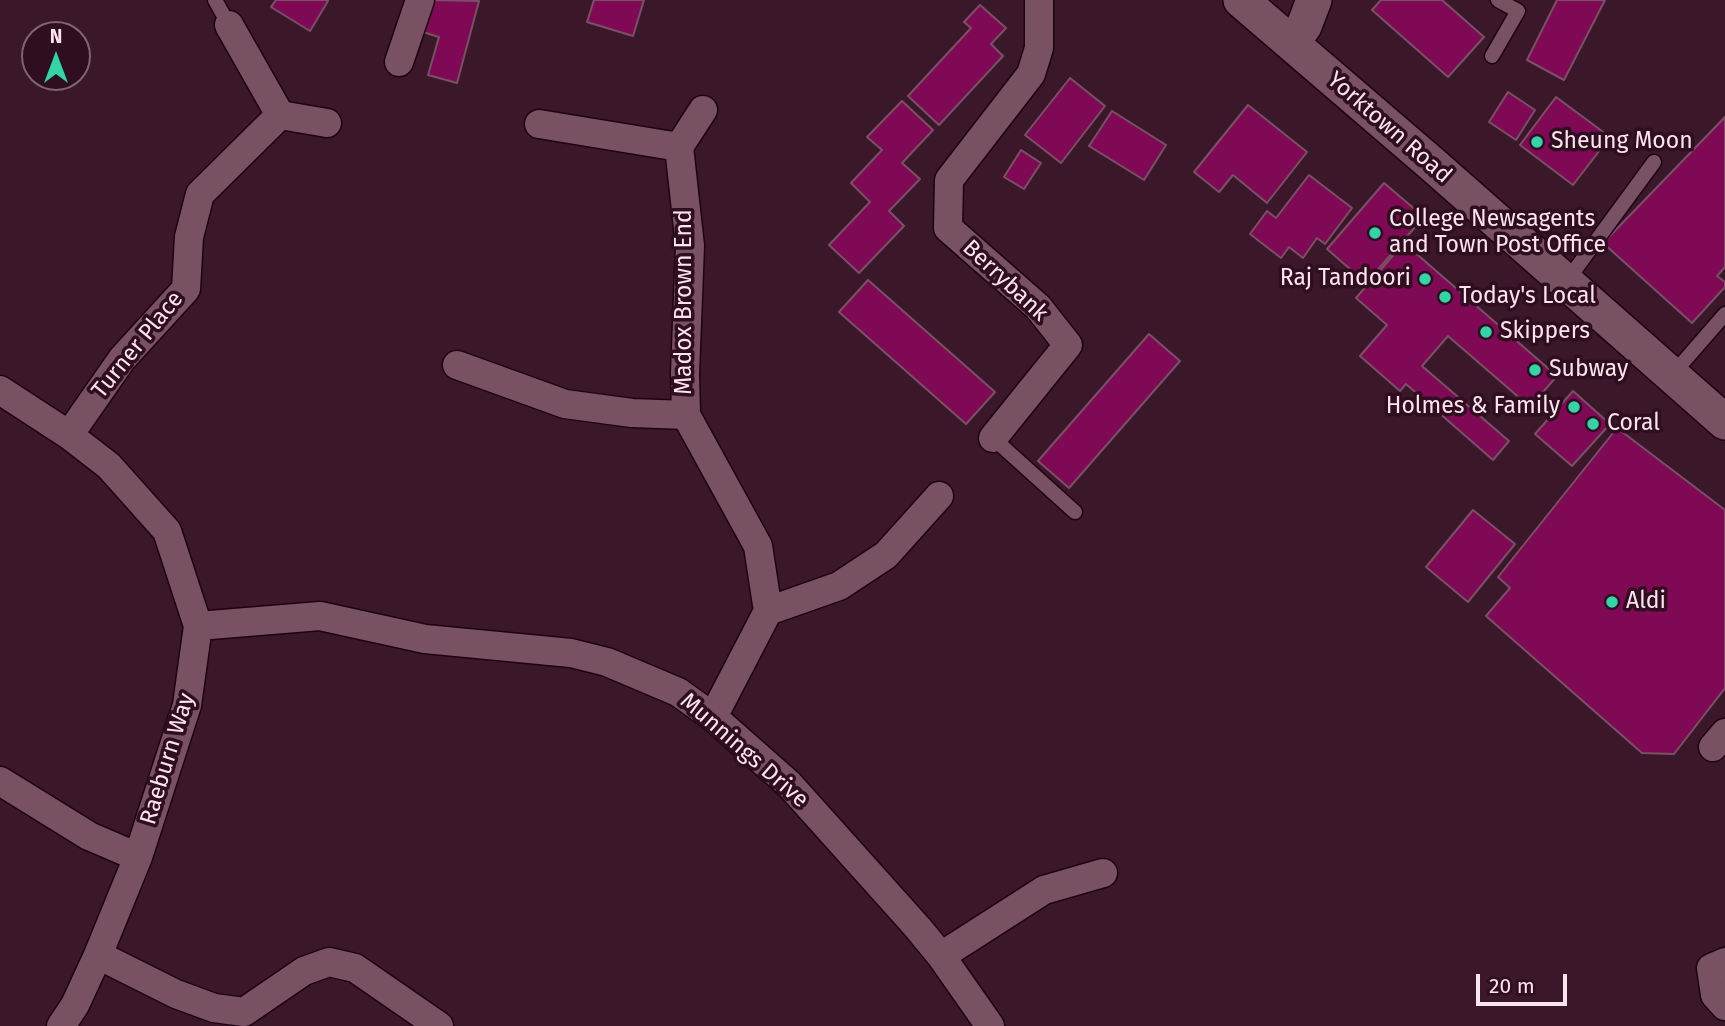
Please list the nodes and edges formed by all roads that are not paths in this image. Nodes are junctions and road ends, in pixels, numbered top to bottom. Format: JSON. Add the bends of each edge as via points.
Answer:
{"nodes":[{"id":1,"x":215,"y":0,"type":"edge"},
{"id":2,"x":420,"y":0,"type":"edge"},
{"id":3,"x":1039,"y":0,"type":"edge"},
{"id":4,"x":1241,"y":0,"type":"edge"},
{"id":5,"x":1314,"y":0,"type":"edge"},
{"id":6,"x":1498,"y":0,"type":"edge"},
{"id":7,"x":229,"y":25,"type":"joint"},
{"id":8,"x":1292,"y":43,"type":"junction"},
{"id":9,"x":1492,"y":56,"type":"dead end"},
{"id":10,"x":399,"y":62,"type":"dead end"},
{"id":11,"x":703,"y":110,"type":"dead end"},
{"id":12,"x":280,"y":115,"type":"junction"},
{"id":13,"x":327,"y":123,"type":"dead end"},
{"id":14,"x":539,"y":124,"type":"dead end"},
{"id":15,"x":679,"y":147,"type":"junction"},
{"id":16,"x":1654,"y":162,"type":"dead end"},
{"id":17,"x":1566,"y":282,"type":"junction"},
{"id":18,"x":1725,"y":314,"type":"edge"},
{"id":19,"x":457,"y":365,"type":"dead end"},
{"id":20,"x":1672,"y":375,"type":"junction"},
{"id":21,"x":0,"y":390,"type":"edge"},
{"id":22,"x":686,"y":415,"type":"junction"},
{"id":23,"x":1725,"y":422,"type":"edge"},
{"id":24,"x":69,"y":435,"type":"junction"},
{"id":25,"x":993,"y":438,"type":"joint"},
{"id":26,"x":939,"y":496,"type":"dead end"},
{"id":27,"x":1075,"y":512,"type":"dead end"},
{"id":28,"x":768,"y":611,"type":"junction"},
{"id":29,"x":198,"y":626,"type":"junction"},
{"id":30,"x":713,"y":717,"type":"junction"},
{"id":31,"x":0,"y":781,"type":"edge"},
{"id":32,"x":138,"y":857,"type":"junction"},
{"id":33,"x":1103,"y":873,"type":"dead end"},
{"id":34,"x":98,"y":955,"type":"junction"},
{"id":35,"x":941,"y":956,"type":"junction"},
{"id":36,"x":1725,"y":962,"type":"edge"},
{"id":37,"x":1725,"y":1006,"type":"edge"},
{"id":38,"x":61,"y":1026,"type":"edge"},
{"id":39,"x":439,"y":1026,"type":"edge"},
{"id":40,"x":990,"y":1026,"type":"edge"}],
"edges":[{"from":1,"to":7,"type":"lane"},
{"from":2,"to":10,"type":"street"},
{"from":3,"to":25,"type":"street","name":"Berrybank","via":[[1039,48],[1031,74],[949,180],[948,228],[1038,307],[1068,345]]},
{"from":4,"to":8,"type":"street","name":"Yorktown Road"},
{"from":5,"to":8,"type":"street"},
{"from":6,"to":9,"type":"lane","via":[[1518,11]]},
{"from":7,"to":12,"type":"street"},
{"from":8,"to":17,"type":"street","name":"Yorktown Road"},
{"from":11,"to":15,"type":"street"},
{"from":12,"to":13,"type":"street"},
{"from":12,"to":24,"type":"street","name":"Turner Place","via":[[200,194],[189,237],[186,289],[122,359]]},
{"from":14,"to":15,"type":"street"},
{"from":15,"to":22,"type":"street","name":"Madox Brown End","via":[[690,246]]},
{"from":16,"to":17,"type":"lane"},
{"from":17,"to":20,"type":"street","name":"Yorktown Road"},
{"from":18,"to":20,"type":"lane"},
{"from":19,"to":22,"type":"street","via":[[565,404]]},
{"from":20,"to":23,"type":"street","name":"Yorktown Road"},
{"from":21,"to":24,"type":"street","name":"Raeburn Way"},
{"from":22,"to":28,"type":"street","via":[[758,546]]},
{"from":24,"to":29,"type":"street","name":"Raeburn Way","via":[[109,466],[167,531]]},
{"from":25,"to":27,"type":"lane"},
{"from":26,"to":28,"type":"street","via":[[886,555],[839,586]]},
{"from":28,"to":30,"type":"street"},
{"from":29,"to":30,"type":"street","name":"Munnings Drive","via":[[320,616],[425,639],[570,653],[607,662],[678,692]]},
{"from":29,"to":32,"type":"street","name":"Raeburn Way","via":[[187,705]]},
{"from":30,"to":35,"type":"street","name":"Munnings Drive","via":[[789,784]]},
{"from":31,"to":32,"type":"street","via":[[89,836]]},
{"from":32,"to":34,"type":"street","name":"Raeburn Way"},
{"from":33,"to":35,"type":"street","via":[[1044,890]]},
{"from":34,"to":38,"type":"street","name":"Raeburn Way"},
{"from":34,"to":39,"type":"street","via":[[214,1009],[244,1012],[304,971],[329,962],[355,968]]},
{"from":35,"to":40,"type":"street","name":"Munnings Drive"},
{"from":36,"to":37,"type":"street","via":[[1712,968],[1715,995]]}]}
